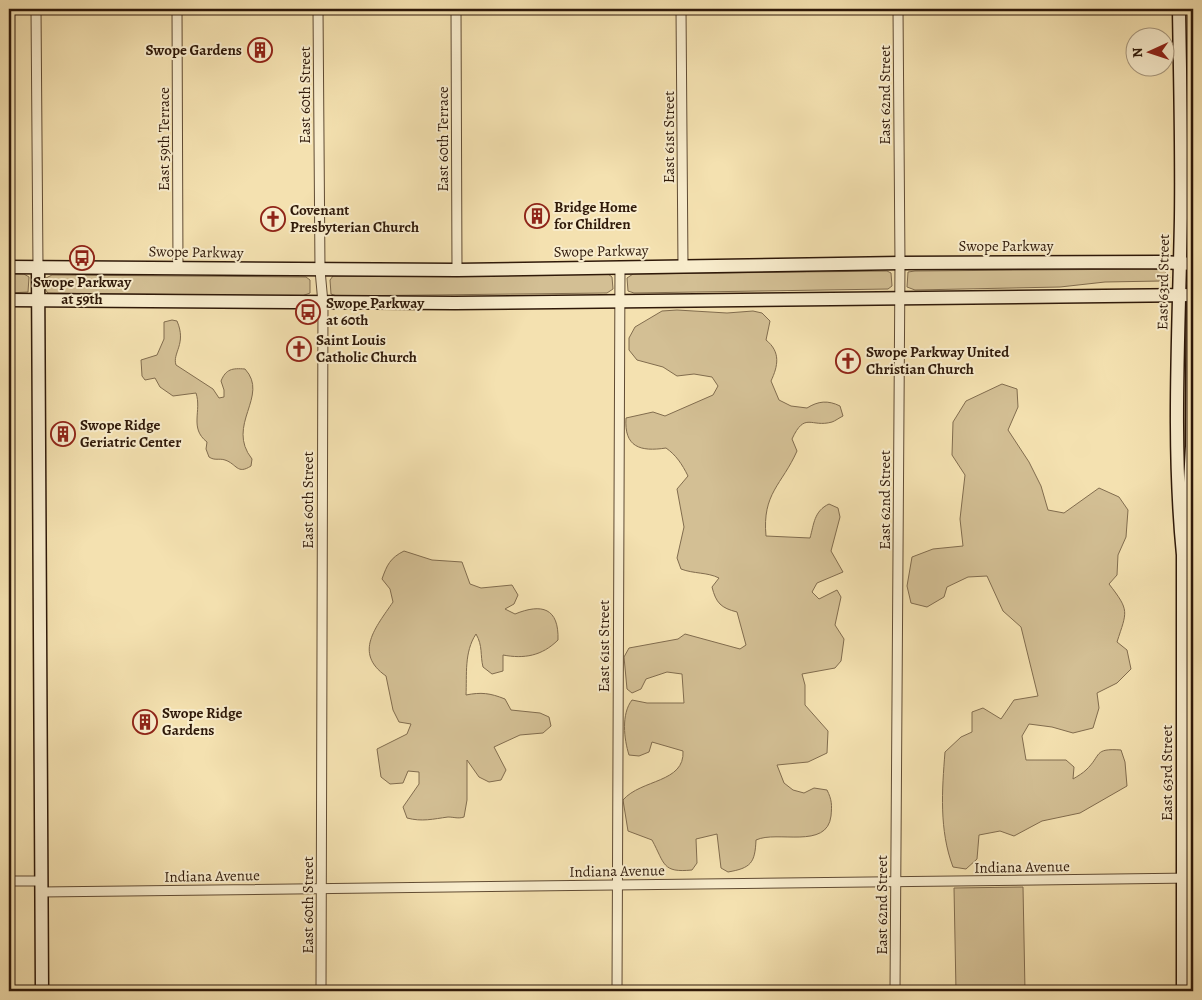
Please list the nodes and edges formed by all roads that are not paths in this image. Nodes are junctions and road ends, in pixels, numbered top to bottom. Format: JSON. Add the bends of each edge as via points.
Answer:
{"nodes":[{"id":1,"x":36,"y":9,"type":"edge"},
{"id":2,"x":177,"y":9,"type":"edge"},
{"id":3,"x":318,"y":9,"type":"edge"},
{"id":4,"x":456,"y":9,"type":"edge"},
{"id":5,"x":681,"y":9,"type":"edge"},
{"id":6,"x":898,"y":9,"type":"edge"},
{"id":7,"x":1179,"y":9,"type":"edge"},
{"id":8,"x":900,"y":262,"type":"junction"},
{"id":9,"x":1179,"y":263,"type":"junction"},
{"id":10,"x":1193,"y":264,"type":"edge"},
{"id":11,"x":683,"y":266,"type":"junction"},
{"id":12,"x":9,"y":267,"type":"edge"},
{"id":13,"x":38,"y":267,"type":"junction"},
{"id":14,"x":620,"y":267,"type":"junction"},
{"id":15,"x":178,"y":268,"type":"junction"},
{"id":16,"x":320,"y":270,"type":"junction"},
{"id":17,"x":457,"y":270,"type":"junction"},
{"id":18,"x":1193,"y":286,"type":"edge"},
{"id":19,"x":1179,"y":295,"type":"junction"},
{"id":20,"x":1193,"y":295,"type":"edge"},
{"id":21,"x":900,"y":299,"type":"junction"},
{"id":22,"x":9,"y":300,"type":"edge"},
{"id":23,"x":38,"y":301,"type":"junction"},
{"id":24,"x":619,"y":302,"type":"junction"},
{"id":25,"x":323,"y":303,"type":"junction"},
{"id":26,"x":1183,"y":555,"type":"junction"},
{"id":27,"x":1188,"y":879,"type":"edge"},
{"id":28,"x":9,"y":881,"type":"edge"},
{"id":29,"x":896,"y":882,"type":"junction"},
{"id":30,"x":617,"y":885,"type":"junction"},
{"id":31,"x":41,"y":887,"type":"junction"},
{"id":32,"x":322,"y":888,"type":"junction"},
{"id":33,"x":42,"y":991,"type":"edge"},
{"id":34,"x":321,"y":991,"type":"edge"},
{"id":35,"x":617,"y":991,"type":"edge"},
{"id":36,"x":895,"y":991,"type":"edge"},
{"id":37,"x":1183,"y":991,"type":"edge"}],
"edges":[{"from":1,"to":13,"type":"street"},
{"from":2,"to":15,"type":"street","name":"East 59th Terrace"},
{"from":3,"to":16,"type":"street","name":"East 60th Street"},
{"from":4,"to":17,"type":"street","name":"East 60th Terrace"},
{"from":5,"to":11,"type":"street","name":"East 61st Street"},
{"from":6,"to":8,"type":"street","name":"East 62nd Street"},
{"from":7,"to":9,"type":"main road","name":"East 63rd Street"},
{"from":8,"to":9,"type":"main road","name":"Swope Parkway"},
{"from":8,"to":11,"type":"main road","name":"Swope Parkway"},
{"from":8,"to":21,"type":"street","name":"East 62nd Street"},
{"from":9,"to":10,"type":"main road","name":"Swope Parkway"},
{"from":9,"to":19,"type":"main road","name":"East 63rd Street"},
{"from":11,"to":14,"type":"main road","name":"Swope Parkway"},
{"from":12,"to":13,"type":"main road","name":"Swope Parkway"},
{"from":13,"to":15,"type":"main road","name":"Swope Parkway"},
{"from":13,"to":23,"type":"main road"},
{"from":14,"to":17,"type":"main road","name":"Swope Parkway"},
{"from":14,"to":24,"type":"street","name":"East 61st Street"},
{"from":15,"to":16,"type":"main road","name":"Swope Parkway"},
{"from":16,"to":17,"type":"main road","name":"Swope Parkway"},
{"from":16,"to":25,"type":"street","name":"East 60th Street"},
{"from":18,"to":20,"type":"main road","name":"East 63rd Street"},
{"from":19,"to":20,"type":"main road"},
{"from":19,"to":21,"type":"main road"},
{"from":19,"to":26,"type":"main road","name":"East 63rd Street","via":[[1177,431]]},
{"from":20,"to":26,"type":"main road","name":"East 63rd Street","via":[[1192,446],[1188,536]]},
{"from":21,"to":24,"type":"main road"},
{"from":21,"to":29,"type":"street","name":"East 62nd Street"},
{"from":22,"to":23,"type":"main road"},
{"from":23,"to":25,"type":"main road"},
{"from":23,"to":31,"type":"main road"},
{"from":24,"to":25,"type":"main road"},
{"from":24,"to":30,"type":"street","name":"East 61st Street"},
{"from":25,"to":32,"type":"street","name":"East 60th Street"},
{"from":26,"to":27,"type":"main road","name":"East 63rd Street"},
{"from":27,"to":29,"type":"street","name":"Indiana Avenue"},
{"from":27,"to":37,"type":"main road","name":"East 63rd Street"},
{"from":28,"to":31,"type":"street","name":"Indiana Avenue"},
{"from":29,"to":30,"type":"street","name":"Indiana Avenue"},
{"from":29,"to":36,"type":"street","name":"East 62nd Street"},
{"from":30,"to":32,"type":"street","name":"Indiana Avenue"},
{"from":30,"to":35,"type":"street","name":"East 61st Street"},
{"from":31,"to":32,"type":"street","name":"Indiana Avenue"},
{"from":31,"to":33,"type":"main road"},
{"from":32,"to":34,"type":"street","name":"East 60th Street"}]}
